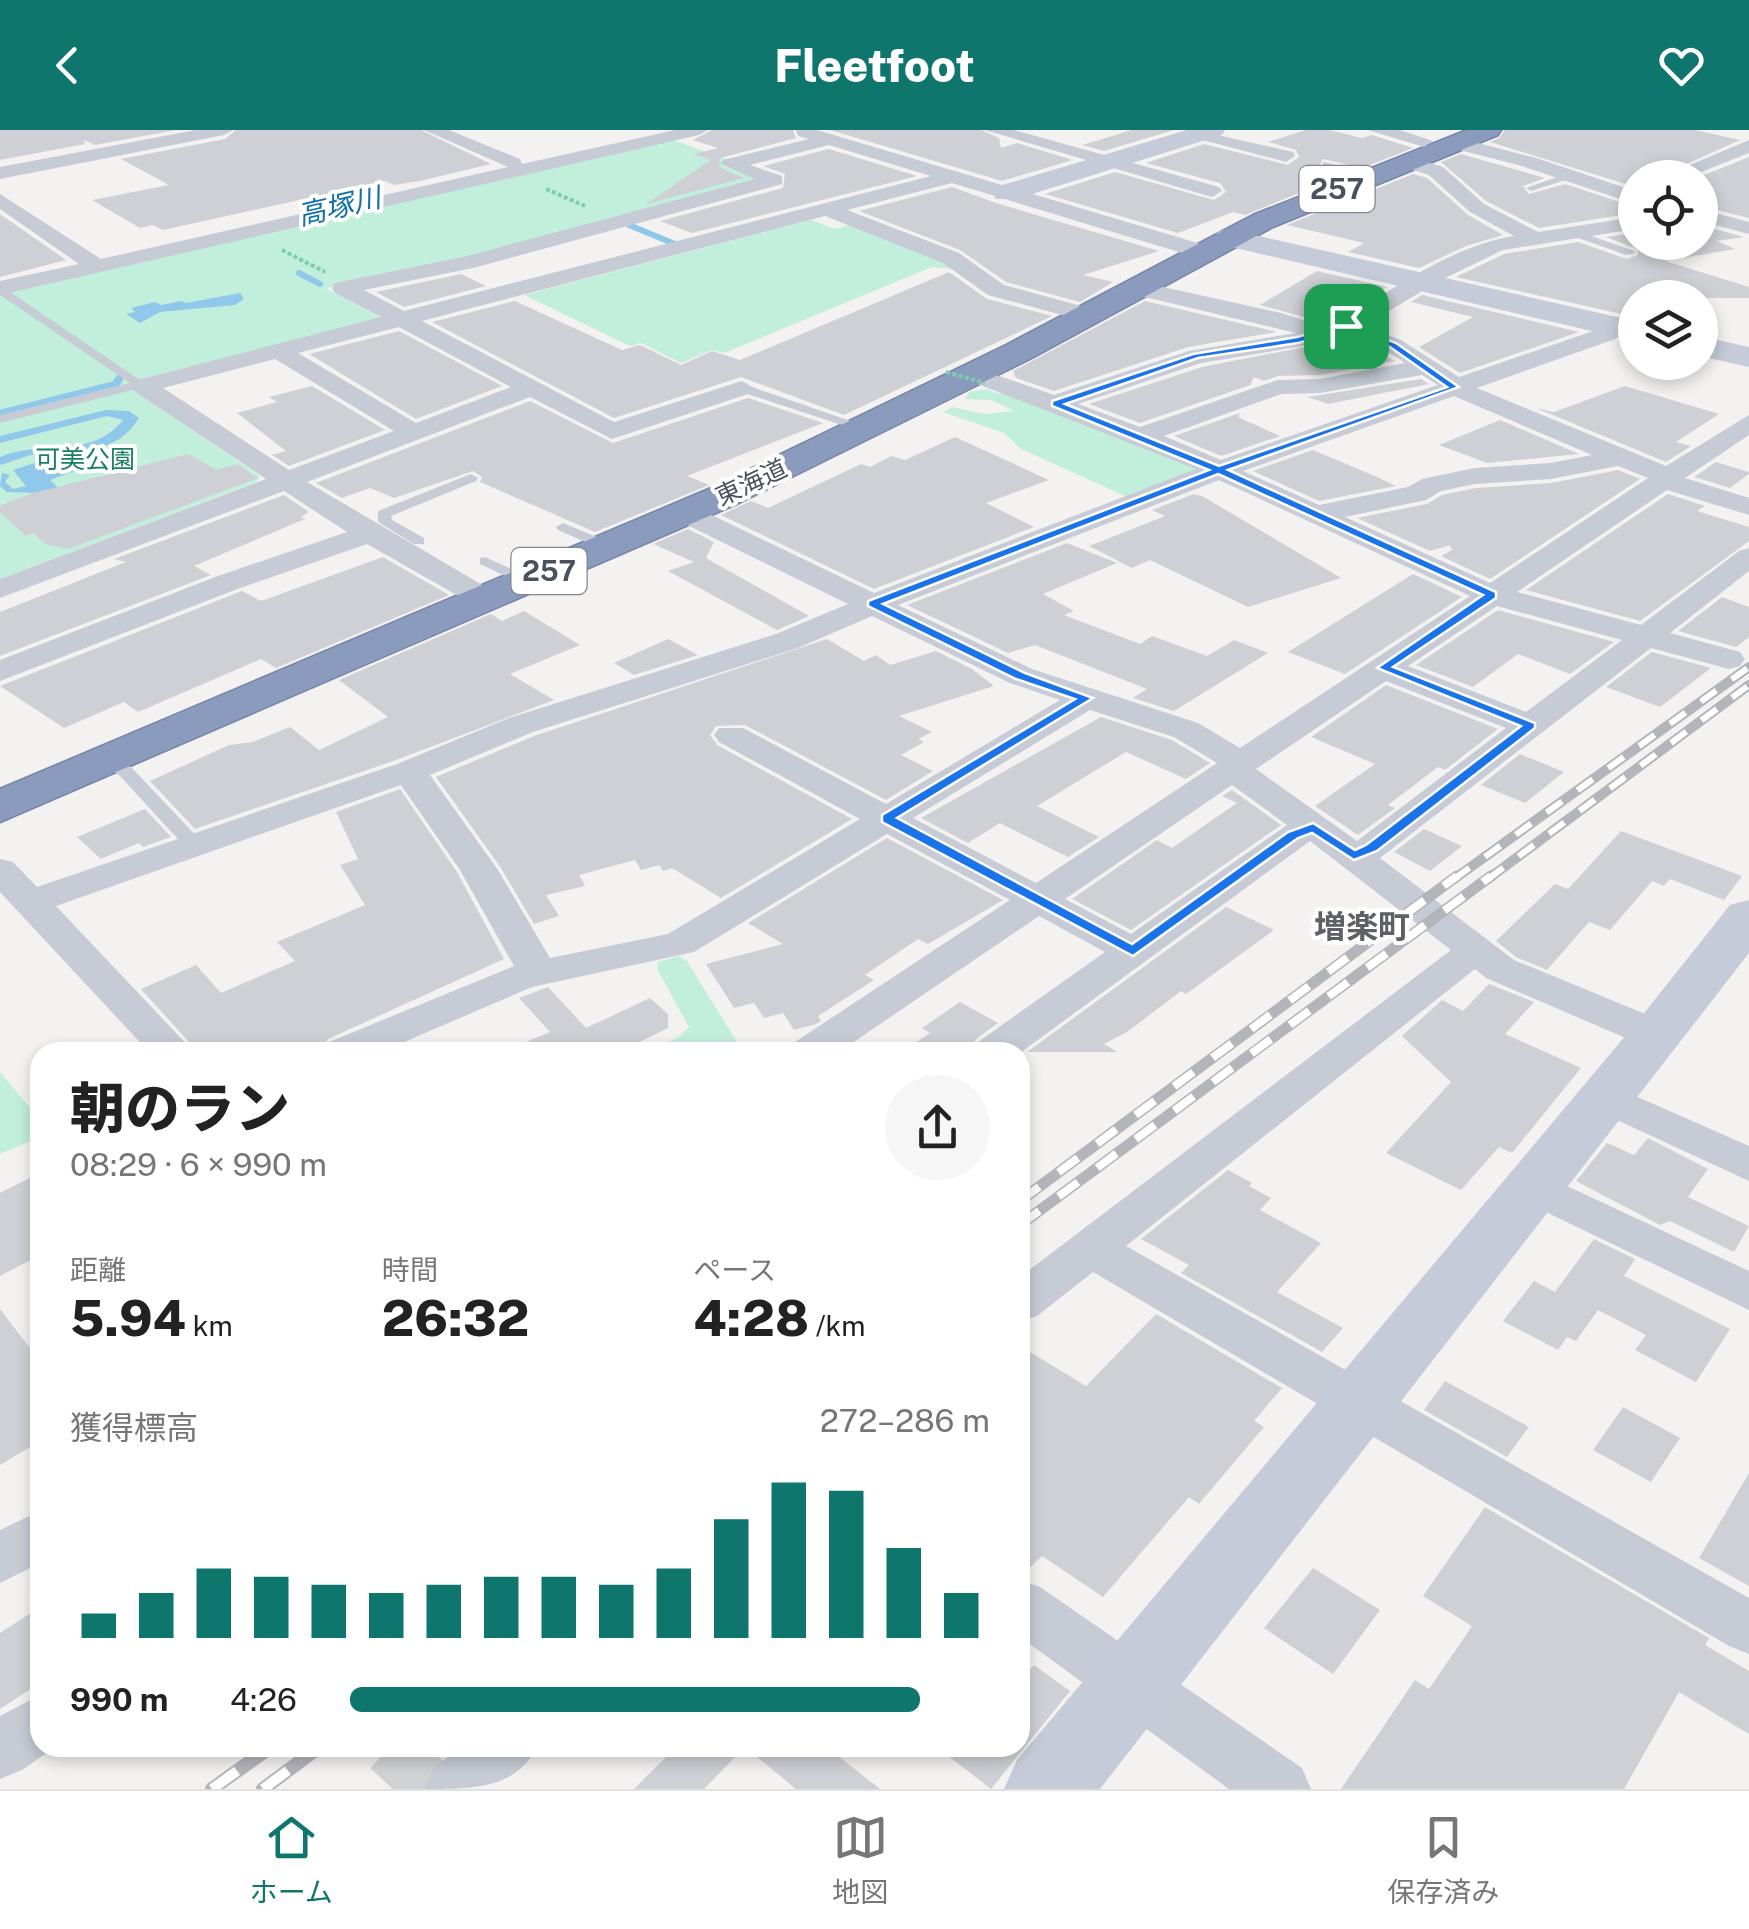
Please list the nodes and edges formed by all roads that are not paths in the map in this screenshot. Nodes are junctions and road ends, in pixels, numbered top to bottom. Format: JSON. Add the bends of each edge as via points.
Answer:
{"nodes":[{"id":1,"x":224,"y":130,"type":"edge"},
{"id":2,"x":661,"y":130,"type":"edge"},
{"id":3,"x":699,"y":130,"type":"edge"},
{"id":4,"x":994,"y":130,"type":"edge"},
{"id":5,"x":1376,"y":130,"type":"edge"},
{"id":6,"x":441,"y":131,"type":"edge"},
{"id":7,"x":1207,"y":132,"type":"edge"},
{"id":8,"x":812,"y":133,"type":"edge"},
{"id":9,"x":1467,"y":134,"type":"edge"},
{"id":10,"x":1749,"y":146,"type":"edge"},
{"id":11,"x":1415,"y":152,"type":"junction"},
{"id":12,"x":1286,"y":156,"type":"dead end"},
{"id":13,"x":1714,"y":160,"type":"edge"},
{"id":14,"x":1109,"y":162,"type":"junction"},
{"id":15,"x":913,"y":165,"type":"junction"},
{"id":16,"x":1324,"y":165,"type":"dead end"},
{"id":17,"x":510,"y":168,"type":"junction"},
{"id":18,"x":0,"y":173,"type":"edge"},
{"id":19,"x":1370,"y":176,"type":"junction"},
{"id":20,"x":951,"y":177,"type":"junction"},
{"id":21,"x":1566,"y":177,"type":"junction"},
{"id":22,"x":1531,"y":188,"type":"dead end"},
{"id":23,"x":1212,"y":191,"type":"dead end"},
{"id":24,"x":1006,"y":193,"type":"junction"},
{"id":25,"x":1618,"y":193,"type":"edge"},
{"id":26,"x":780,"y":199,"type":"dead end"},
{"id":27,"x":0,"y":200,"type":"edge"},
{"id":28,"x":821,"y":200,"type":"junction"},
{"id":29,"x":1618,"y":201,"type":"edge"},
{"id":30,"x":1115,"y":205,"type":"dead end"},
{"id":31,"x":1734,"y":206,"type":"dead end"},
{"id":32,"x":1718,"y":211,"type":"edge"},
{"id":33,"x":1081,"y":216,"type":"junction"},
{"id":34,"x":1718,"y":220,"type":"edge"},
{"id":35,"x":1507,"y":225,"type":"junction"},
{"id":36,"x":1618,"y":226,"type":"edge"},
{"id":37,"x":1749,"y":228,"type":"edge"},
{"id":38,"x":591,"y":231,"type":"junction"},
{"id":39,"x":1574,"y":233,"type":"junction"},
{"id":40,"x":1535,"y":239,"type":"junction"},
{"id":41,"x":688,"y":245,"type":"junction"},
{"id":42,"x":1215,"y":245,"type":"junction"},
{"id":43,"x":1618,"y":249,"type":"edge"},
{"id":44,"x":650,"y":255,"type":"junction"},
{"id":45,"x":90,"y":262,"type":"junction"},
{"id":46,"x":0,"y":276,"type":"edge"},
{"id":47,"x":1420,"y":282,"type":"junction"},
{"id":48,"x":1136,"y":288,"type":"junction"},
{"id":49,"x":0,"y":289,"type":"edge"},
{"id":50,"x":1088,"y":315,"type":"junction"},
{"id":51,"x":404,"y":318,"type":"junction"},
{"id":52,"x":1346,"y":326,"type":"junction"},
{"id":53,"x":1618,"y":327,"type":"edge"},
{"id":54,"x":1618,"y":331,"type":"edge"},
{"id":55,"x":1320,"y":334,"type":"junction"},
{"id":56,"x":1718,"y":349,"type":"edge"},
{"id":57,"x":278,"y":351,"type":"junction"},
{"id":58,"x":1748,"y":355,"type":"edge"},
{"id":59,"x":1425,"y":367,"type":"junction"},
{"id":60,"x":968,"y":376,"type":"junction"},
{"id":61,"x":141,"y":385,"type":"junction"},
{"id":62,"x":1454,"y":387,"type":"junction"},
{"id":63,"x":532,"y":388,"type":"junction"},
{"id":64,"x":742,"y":388,"type":"joint"},
{"id":65,"x":1056,"y":404,"type":"junction"},
{"id":66,"x":0,"y":420,"type":"edge"},
{"id":67,"x":1749,"y":423,"type":"edge"},
{"id":68,"x":865,"y":428,"type":"junction"},
{"id":69,"x":412,"y":432,"type":"junction"},
{"id":70,"x":1140,"y":436,"type":"junction"},
{"id":71,"x":1617,"y":458,"type":"junction"},
{"id":72,"x":1218,"y":470,"type":"junction"},
{"id":73,"x":471,"y":478,"type":"dead end"},
{"id":74,"x":1666,"y":479,"type":"junction"},
{"id":75,"x":284,"y":481,"type":"junction"},
{"id":76,"x":1749,"y":507,"type":"edge"},
{"id":77,"x":685,"y":513,"type":"junction"},
{"id":78,"x":1316,"y":514,"type":"junction"},
{"id":79,"x":563,"y":527,"type":"dead end"},
{"id":80,"x":404,"y":540,"type":"junction"},
{"id":81,"x":606,"y":546,"type":"junction"},
{"id":82,"x":1749,"y":557,"type":"edge"},
{"id":83,"x":485,"y":580,"type":"junction"},
{"id":84,"x":0,"y":589,"type":"edge"},
{"id":85,"x":1492,"y":595,"type":"junction"},
{"id":86,"x":873,"y":604,"type":"junction"},
{"id":87,"x":1646,"y":636,"type":"junction"},
{"id":88,"x":1729,"y":658,"type":"dead end"},
{"id":89,"x":1384,"y":668,"type":"junction"},
{"id":90,"x":0,"y":670,"type":"edge"},
{"id":91,"x":1086,"y":698,"type":"junction"},
{"id":92,"x":1530,"y":726,"type":"junction"},
{"id":93,"x":732,"y":736,"type":"dead end"},
{"id":94,"x":109,"y":760,"type":"junction"},
{"id":95,"x":1236,"y":767,"type":"junction"},
{"id":96,"x":409,"y":770,"type":"junction"},
{"id":97,"x":0,"y":806,"type":"edge"},
{"id":98,"x":887,"y":818,"type":"junction"},
{"id":99,"x":1313,"y":827,"type":"junction"},
{"id":100,"x":196,"y":846,"type":"junction"},
{"id":101,"x":1354,"y":856,"type":"junction"},
{"id":102,"x":0,"y":870,"type":"edge"},
{"id":103,"x":1038,"y":900,"type":"junction"},
{"id":104,"x":30,"y":902,"type":"junction"},
{"id":105,"x":1749,"y":916,"type":"edge"},
{"id":106,"x":1133,"y":951,"type":"junction"},
{"id":107,"x":1480,"y":953,"type":"junction"},
{"id":108,"x":538,"y":973,"type":"junction"},
{"id":109,"x":1658,"y":1035,"type":"junction"},
{"id":110,"x":163,"y":1042,"type":"edge"},
{"id":111,"x":367,"y":1042,"type":"edge"},
{"id":112,"x":825,"y":1042,"type":"edge"},
{"id":113,"x":1007,"y":1042,"type":"edge"},
{"id":114,"x":1606,"y":1098,"type":"junction"},
{"id":115,"x":1749,"y":1165,"type":"edge"},
{"id":116,"x":1534,"y":1188,"type":"junction"},
{"id":117,"x":1091,"y":1248,"type":"junction"},
{"id":118,"x":1749,"y":1292,"type":"edge"},
{"id":119,"x":1030,"y":1295,"type":"edge"},
{"id":120,"x":1359,"y":1404,"type":"junction"},
{"id":121,"x":30,"y":1540,"type":"edge"},
{"id":122,"x":0,"y":1559,"type":"edge"},
{"id":123,"x":1030,"y":1613,"type":"edge"},
{"id":124,"x":1749,"y":1628,"type":"edge"},
{"id":125,"x":1132,"y":1685,"type":"junction"},
{"id":126,"x":30,"y":1730,"type":"edge"},
{"id":127,"x":0,"y":1750,"type":"edge"},
{"id":128,"x":496,"y":1757,"type":"edge"},
{"id":129,"x":455,"y":1789,"type":"edge"},
{"id":130,"x":1047,"y":1789,"type":"edge"},
{"id":131,"x":1280,"y":1789,"type":"edge"}],
"edges":[{"from":1,"to":18,"type":"street"},
{"from":2,"to":17,"type":"street"},
{"from":3,"to":17,"type":"street"},
{"from":4,"to":14,"type":"street"},
{"from":5,"to":11,"type":"street"},
{"from":6,"to":17,"type":"street"},
{"from":7,"to":12,"type":"street"},
{"from":7,"to":14,"type":"street"},
{"from":8,"to":15,"type":"street"},
{"from":8,"to":38,"type":"street","via":[[730,164],[775,180]]},
{"from":9,"to":11,"type":"highway","name":"東海道","number":"257"},
{"from":9,"to":21,"type":"street"},
{"from":10,"to":13,"type":"street"},
{"from":11,"to":19,"type":"highway","name":"東海道","number":"257"},
{"from":11,"to":35,"type":"street","via":[[1477,208]]},
{"from":14,"to":23,"type":"street"},
{"from":14,"to":24,"type":"street"},
{"from":15,"to":20,"type":"street"},
{"from":15,"to":28,"type":"street"},
{"from":16,"to":19,"type":"lane"},
{"from":17,"to":45,"type":"street"},
{"from":19,"to":42,"type":"highway","name":"東海道","number":"257"},
{"from":20,"to":24,"type":"street"},
{"from":20,"to":28,"type":"street"},
{"from":21,"to":22,"type":"lane"},
{"from":21,"to":25,"type":"street"},
{"from":24,"to":33,"type":"street"},
{"from":26,"to":41,"type":"street","via":[[653,231]]},
{"from":27,"to":45,"type":"street"},
{"from":28,"to":41,"type":"street"},
{"from":28,"to":50,"type":"street","via":[[951,258],[996,290]]},
{"from":29,"to":35,"type":"street"},
{"from":30,"to":33,"type":"street"},
{"from":31,"to":32,"type":"street"},
{"from":33,"to":42,"type":"street"},
{"from":34,"to":37,"type":"street"},
{"from":35,"to":40,"type":"street"},
{"from":36,"to":39,"type":"street"},
{"from":38,"to":44,"type":"street"},
{"from":38,"to":51,"type":"street","via":[[342,288]]},
{"from":39,"to":40,"type":"street"},
{"from":39,"to":43,"type":"lane"},
{"from":40,"to":47,"type":"street","via":[[1498,245]]},
{"from":41,"to":44,"type":"street"},
{"from":42,"to":47,"type":"street"},
{"from":42,"to":48,"type":"highway","name":"東海道","number":"257"},
{"from":44,"to":51,"type":"street"},
{"from":45,"to":46,"type":"street"},
{"from":45,"to":49,"type":"street"},
{"from":47,"to":52,"type":"street"},
{"from":47,"to":53,"type":"street"},
{"from":48,"to":50,"type":"highway","name":"東海道","number":"257"},
{"from":48,"to":55,"type":"street"},
{"from":49,"to":61,"type":"lane"},
{"from":50,"to":60,"type":"highway","name":"東海道","number":"257"},
{"from":51,"to":57,"type":"street"},
{"from":51,"to":63,"type":"street"},
{"from":52,"to":55,"type":"street"},
{"from":52,"to":59,"type":"street"},
{"from":54,"to":62,"type":"street"},
{"from":55,"to":65,"type":"street","via":[[1196,356]]},
{"from":56,"to":58,"type":"street"},
{"from":57,"to":61,"type":"street"},
{"from":57,"to":69,"type":"street"},
{"from":59,"to":62,"type":"street"},
{"from":59,"to":70,"type":"street","via":[[1278,388]]},
{"from":60,"to":65,"type":"street"},
{"from":60,"to":68,"type":"highway","name":"東海道","number":"257"},
{"from":61,"to":66,"type":"lane"},
{"from":61,"to":75,"type":"street"},
{"from":62,"to":71,"type":"street"},
{"from":62,"to":72,"type":"street"},
{"from":63,"to":64,"type":"street","via":[[612,431]]},
{"from":63,"to":69,"type":"street"},
{"from":64,"to":68,"type":"lane"},
{"from":65,"to":70,"type":"street"},
{"from":67,"to":74,"type":"street"},
{"from":68,"to":77,"type":"highway","name":"東海道","number":"257"},
{"from":69,"to":75,"type":"street"},
{"from":70,"to":72,"type":"street"},
{"from":71,"to":74,"type":"street"},
{"from":71,"to":78,"type":"street","via":[[1476,476]]},
{"from":72,"to":78,"type":"street"},
{"from":72,"to":86,"type":"street"},
{"from":73,"to":80,"type":"lane","via":[[383,514]]},
{"from":74,"to":76,"type":"street"},
{"from":74,"to":85,"type":"street"},
{"from":75,"to":80,"type":"street"},
{"from":75,"to":84,"type":"street"},
{"from":77,"to":81,"type":"highway","name":"東海道","number":"257"},
{"from":77,"to":86,"type":"street"},
{"from":78,"to":85,"type":"street"},
{"from":79,"to":81,"type":"lane"},
{"from":80,"to":83,"type":"street"},
{"from":80,"to":90,"type":"street","via":[[229,582]]},
{"from":81,"to":83,"type":"highway","name":"東海道","number":"257","via":[[527,580]]},
{"from":82,"to":87,"type":"street"},
{"from":83,"to":94,"type":"highway","name":"東海道","number":"257"},
{"from":85,"to":87,"type":"street"},
{"from":85,"to":89,"type":"street"},
{"from":86,"to":91,"type":"street","via":[[1021,676]]},
{"from":86,"to":96,"type":"street","via":[[787,642],[521,725]]},
{"from":87,"to":88,"type":"street"},
{"from":87,"to":92,"type":"street"},
{"from":89,"to":92,"type":"street"},
{"from":89,"to":95,"type":"street"},
{"from":91,"to":95,"type":"street","via":[[1186,730]]},
{"from":91,"to":98,"type":"street"},
{"from":92,"to":101,"type":"street"},
{"from":93,"to":98,"type":"street"},
{"from":94,"to":97,"type":"highway","name":"東海道","number":"257"},
{"from":94,"to":100,"type":"lane"},
{"from":95,"to":99,"type":"street"},
{"from":95,"to":103,"type":"street"},
{"from":96,"to":100,"type":"street"},
{"from":96,"to":108,"type":"street","via":[[479,870]]},
{"from":98,"to":103,"type":"street"},
{"from":98,"to":108,"type":"street","via":[[680,943]]},
{"from":99,"to":101,"type":"street"},
{"from":99,"to":106,"type":"street"},
{"from":100,"to":104,"type":"street"},
{"from":101,"to":107,"type":"street"},
{"from":102,"to":104,"type":"street"},
{"from":103,"to":106,"type":"street"},
{"from":103,"to":112,"type":"street"},
{"from":104,"to":110,"type":"street"},
{"from":105,"to":109,"type":"street"},
{"from":106,"to":113,"type":"street"},
{"from":107,"to":109,"type":"street","via":[[1500,969]]},
{"from":107,"to":117,"type":"street","via":[[1459,961]]},
{"from":108,"to":111,"type":"street"},
{"from":109,"to":114,"type":"street"},
{"from":114,"to":115,"type":"street"},
{"from":114,"to":116,"type":"street"},
{"from":116,"to":118,"type":"street"},
{"from":116,"to":120,"type":"street"},
{"from":117,"to":119,"type":"street"},
{"from":117,"to":120,"type":"street"},
{"from":120,"to":124,"type":"street"},
{"from":120,"to":125,"type":"street"},
{"from":121,"to":122,"type":"street"},
{"from":123,"to":125,"type":"street"},
{"from":125,"to":130,"type":"street"},
{"from":125,"to":131,"type":"street"},
{"from":126,"to":127,"type":"street"},
{"from":128,"to":129,"type":"street"}]}
